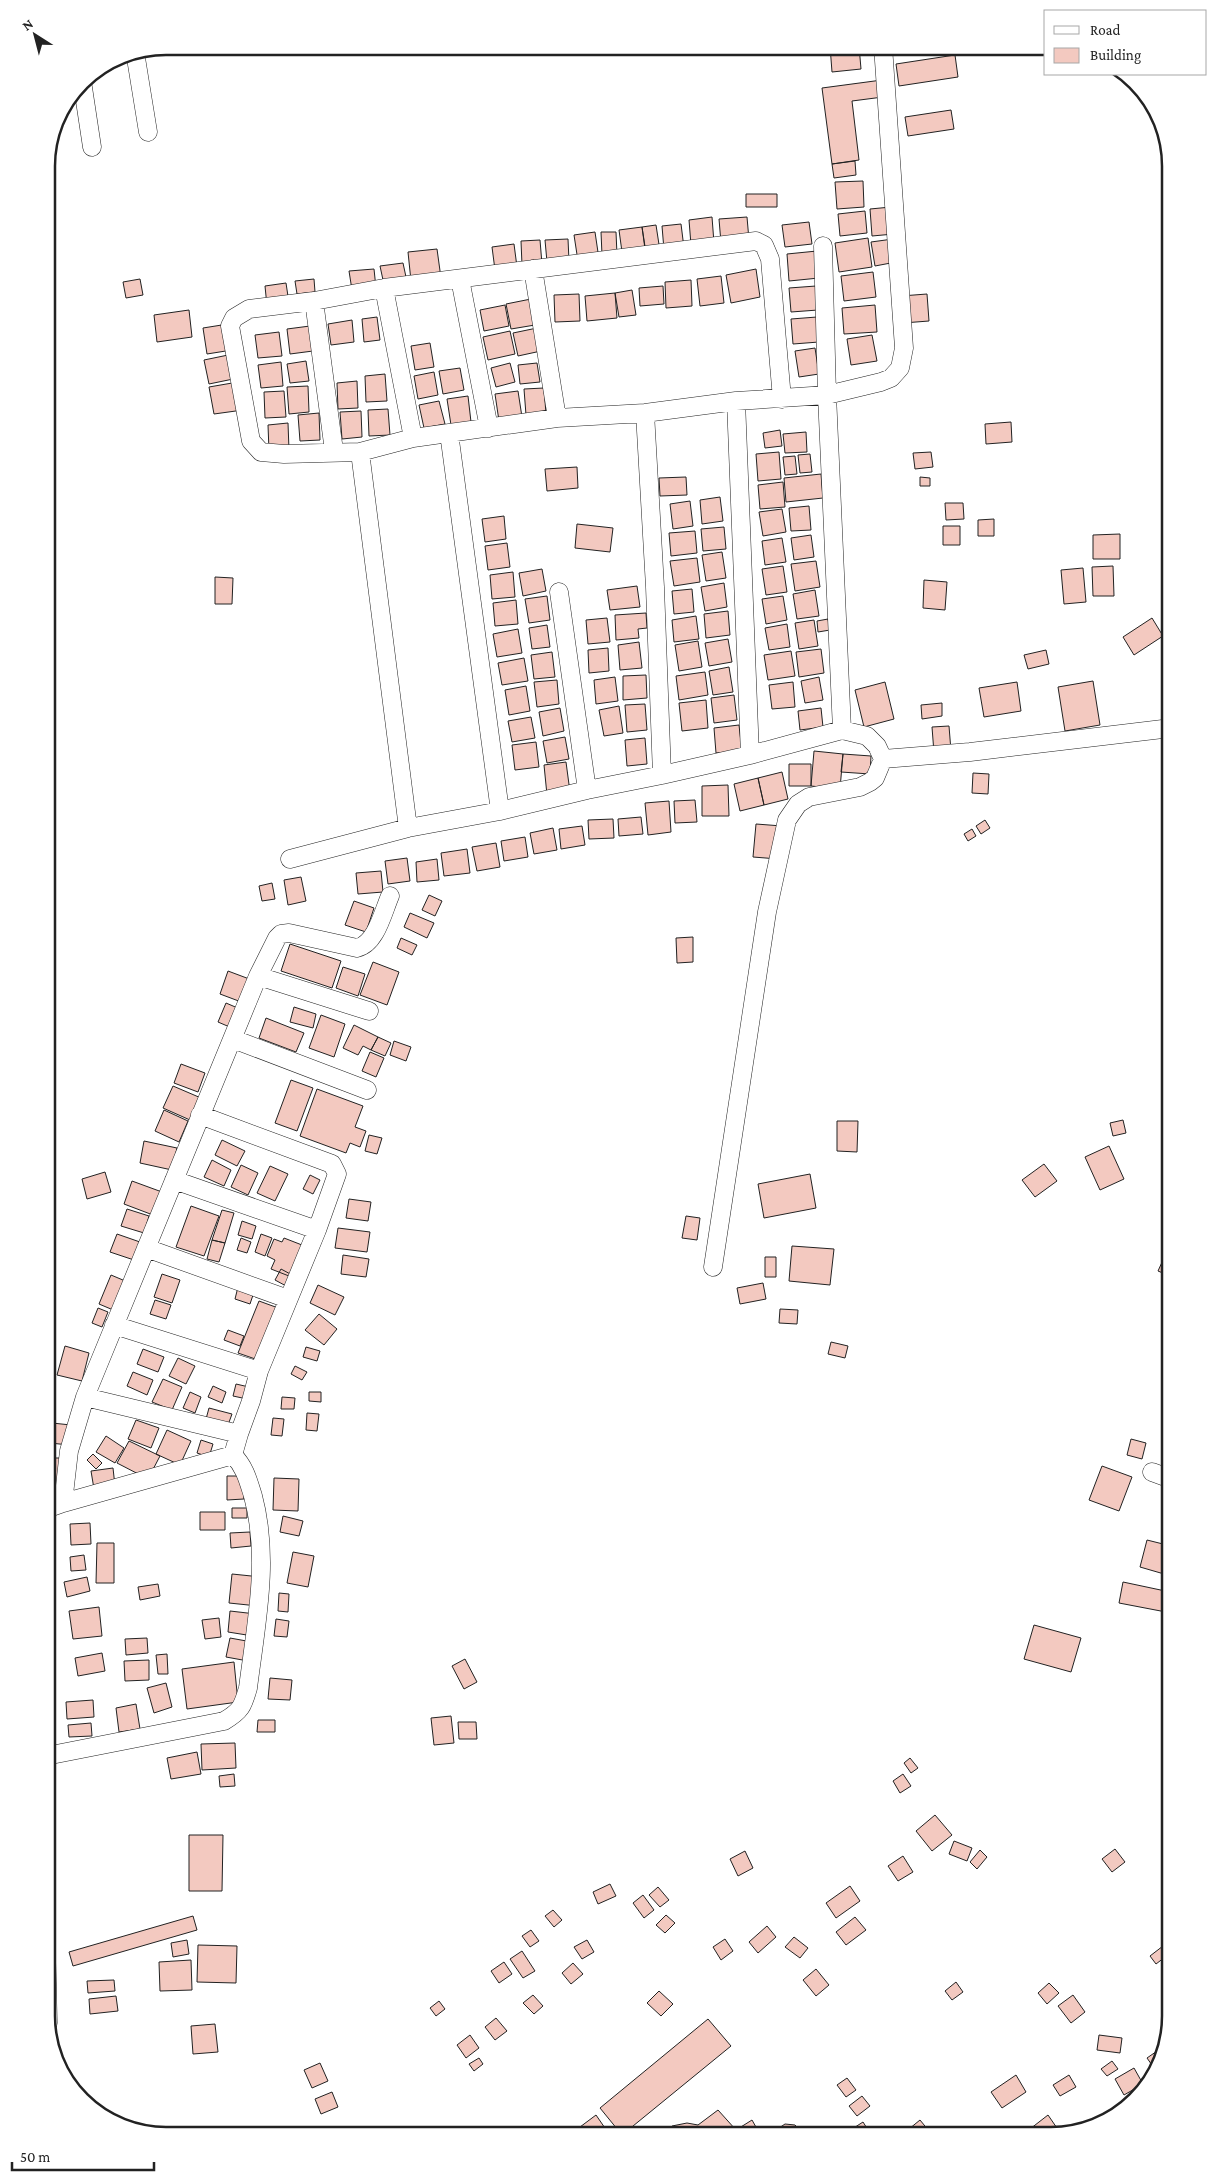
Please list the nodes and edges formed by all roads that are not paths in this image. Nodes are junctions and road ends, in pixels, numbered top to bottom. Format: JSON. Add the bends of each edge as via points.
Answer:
{"nodes":[{"id":1,"x":884,"y":55,"type":"edge"},
{"id":2,"x":135,"y":59,"type":"edge"},
{"id":3,"x":84,"y":91,"type":"edge"},
{"id":4,"x":148,"y":132,"type":"dead end"},
{"id":5,"x":92,"y":147,"type":"dead end"},
{"id":6,"x":823,"y":246,"type":"dead end"},
{"id":7,"x":534,"y":269,"type":"junction"},
{"id":8,"x":460,"y":279,"type":"junction"},
{"id":9,"x":384,"y":288,"type":"junction"},
{"id":10,"x":314,"y":301,"type":"junction"},
{"id":11,"x":827,"y":394,"type":"junction"},
{"id":12,"x":782,"y":399,"type":"junction"},
{"id":13,"x":736,"y":401,"type":"junction"},
{"id":14,"x":645,"y":413,"type":"junction"},
{"id":15,"x":557,"y":418,"type":"junction"},
{"id":16,"x":489,"y":428,"type":"junction"},
{"id":17,"x":449,"y":433,"type":"junction"},
{"id":18,"x":413,"y":438,"type":"junction"},
{"id":19,"x":334,"y":451,"type":"junction"},
{"id":20,"x":360,"y":452,"type":"junction"},
{"id":21,"x":559,"y":592,"type":"dead end"},
{"id":22,"x":1162,"y":729,"type":"edge"},
{"id":23,"x":842,"y":730,"type":"junction"},
{"id":24,"x":750,"y":755,"type":"junction"},
{"id":25,"x":883,"y":759,"type":"junction"},
{"id":26,"x":662,"y":776,"type":"junction"},
{"id":27,"x":587,"y":790,"type":"junction"},
{"id":28,"x":500,"y":811,"type":"junction"},
{"id":29,"x":408,"y":828,"type":"junction"},
{"id":30,"x":290,"y":859,"type":"dead end"},
{"id":31,"x":390,"y":896,"type":"dead end"},
{"id":32,"x":258,"y":976,"type":"junction"},
{"id":33,"x":369,"y":1011,"type":"dead end"},
{"id":34,"x":233,"y":1039,"type":"junction"},
{"id":35,"x":368,"y":1090,"type":"dead end"},
{"id":36,"x":200,"y":1115,"type":"junction"},
{"id":37,"x":174,"y":1180,"type":"junction"},
{"id":38,"x":317,"y":1230,"type":"junction"},
{"id":39,"x":146,"y":1248,"type":"junction"},
{"id":40,"x":713,"y":1267,"type":"dead end"},
{"id":41,"x":288,"y":1299,"type":"junction"},
{"id":42,"x":114,"y":1325,"type":"junction"},
{"id":43,"x":259,"y":1371,"type":"junction"},
{"id":44,"x":85,"y":1397,"type":"junction"},
{"id":45,"x":239,"y":1434,"type":"junction"},
{"id":46,"x":233,"y":1455,"type":"junction"},
{"id":47,"x":1152,"y":1472,"type":"dead end"},
{"id":48,"x":1162,"y":1476,"type":"edge"},
{"id":49,"x":63,"y":1503,"type":"junction"},
{"id":50,"x":55,"y":1506,"type":"edge"},
{"id":51,"x":55,"y":1754,"type":"edge"}],
"edges":[{"from":1,"to":11,"type":"street","via":[[903,359],[891,378]]},
{"from":2,"to":4,"type":"street"},
{"from":3,"to":5,"type":"street"},
{"from":6,"to":11,"type":"street"},
{"from":7,"to":8,"type":"street"},
{"from":7,"to":12,"type":"street","via":[[756,241],[764,245],[770,258]]},
{"from":7,"to":15,"type":"street"},
{"from":8,"to":9,"type":"street"},
{"from":8,"to":16,"type":"street"},
{"from":9,"to":10,"type":"street"},
{"from":9,"to":18,"type":"street"},
{"from":10,"to":19,"type":"street"},
{"from":10,"to":19,"type":"street","via":[[249,309],[234,318],[230,326],[253,444],[261,452],[284,454]]},
{"from":11,"to":12,"type":"street"},
{"from":11,"to":23,"type":"street"},
{"from":12,"to":13,"type":"street"},
{"from":13,"to":14,"type":"street"},
{"from":13,"to":24,"type":"street"},
{"from":14,"to":15,"type":"street"},
{"from":14,"to":26,"type":"street"},
{"from":15,"to":16,"type":"street"},
{"from":16,"to":17,"type":"street"},
{"from":17,"to":18,"type":"street"},
{"from":17,"to":28,"type":"street"},
{"from":18,"to":20,"type":"street"},
{"from":19,"to":20,"type":"street"},
{"from":20,"to":29,"type":"street"},
{"from":21,"to":27,"type":"street"},
{"from":22,"to":25,"type":"street"},
{"from":23,"to":24,"type":"street"},
{"from":23,"to":25,"type":"street","via":[[867,736],[878,746]]},
{"from":24,"to":26,"type":"street"},
{"from":25,"to":40,"type":"street","via":[[870,782],[860,788],[810,797],[798,804],[787,820],[767,912]]},
{"from":26,"to":27,"type":"street"},
{"from":27,"to":28,"type":"street"},
{"from":28,"to":29,"type":"street"},
{"from":29,"to":30,"type":"street"},
{"from":31,"to":32,"type":"street","via":[[372,937],[362,947],[286,933],[277,938]]},
{"from":32,"to":33,"type":"street"},
{"from":32,"to":34,"type":"street"},
{"from":34,"to":35,"type":"street"},
{"from":34,"to":36,"type":"street"},
{"from":36,"to":37,"type":"street"},
{"from":36,"to":38,"type":"street","via":[[332,1164],[337,1174]]},
{"from":37,"to":38,"type":"street"},
{"from":37,"to":39,"type":"street"},
{"from":38,"to":41,"type":"street"},
{"from":39,"to":41,"type":"street"},
{"from":39,"to":42,"type":"street"},
{"from":41,"to":43,"type":"street"},
{"from":42,"to":43,"type":"street"},
{"from":42,"to":44,"type":"street"},
{"from":43,"to":45,"type":"street"},
{"from":44,"to":45,"type":"street"},
{"from":44,"to":49,"type":"street","via":[[69,1451]]},
{"from":45,"to":46,"type":"street"},
{"from":46,"to":49,"type":"street"},
{"from":46,"to":51,"type":"street","via":[[242,1464],[253,1496],[261,1552],[262,1582],[243,1705],[224,1721]]},
{"from":47,"to":48,"type":"street"},
{"from":49,"to":50,"type":"street"}]}
